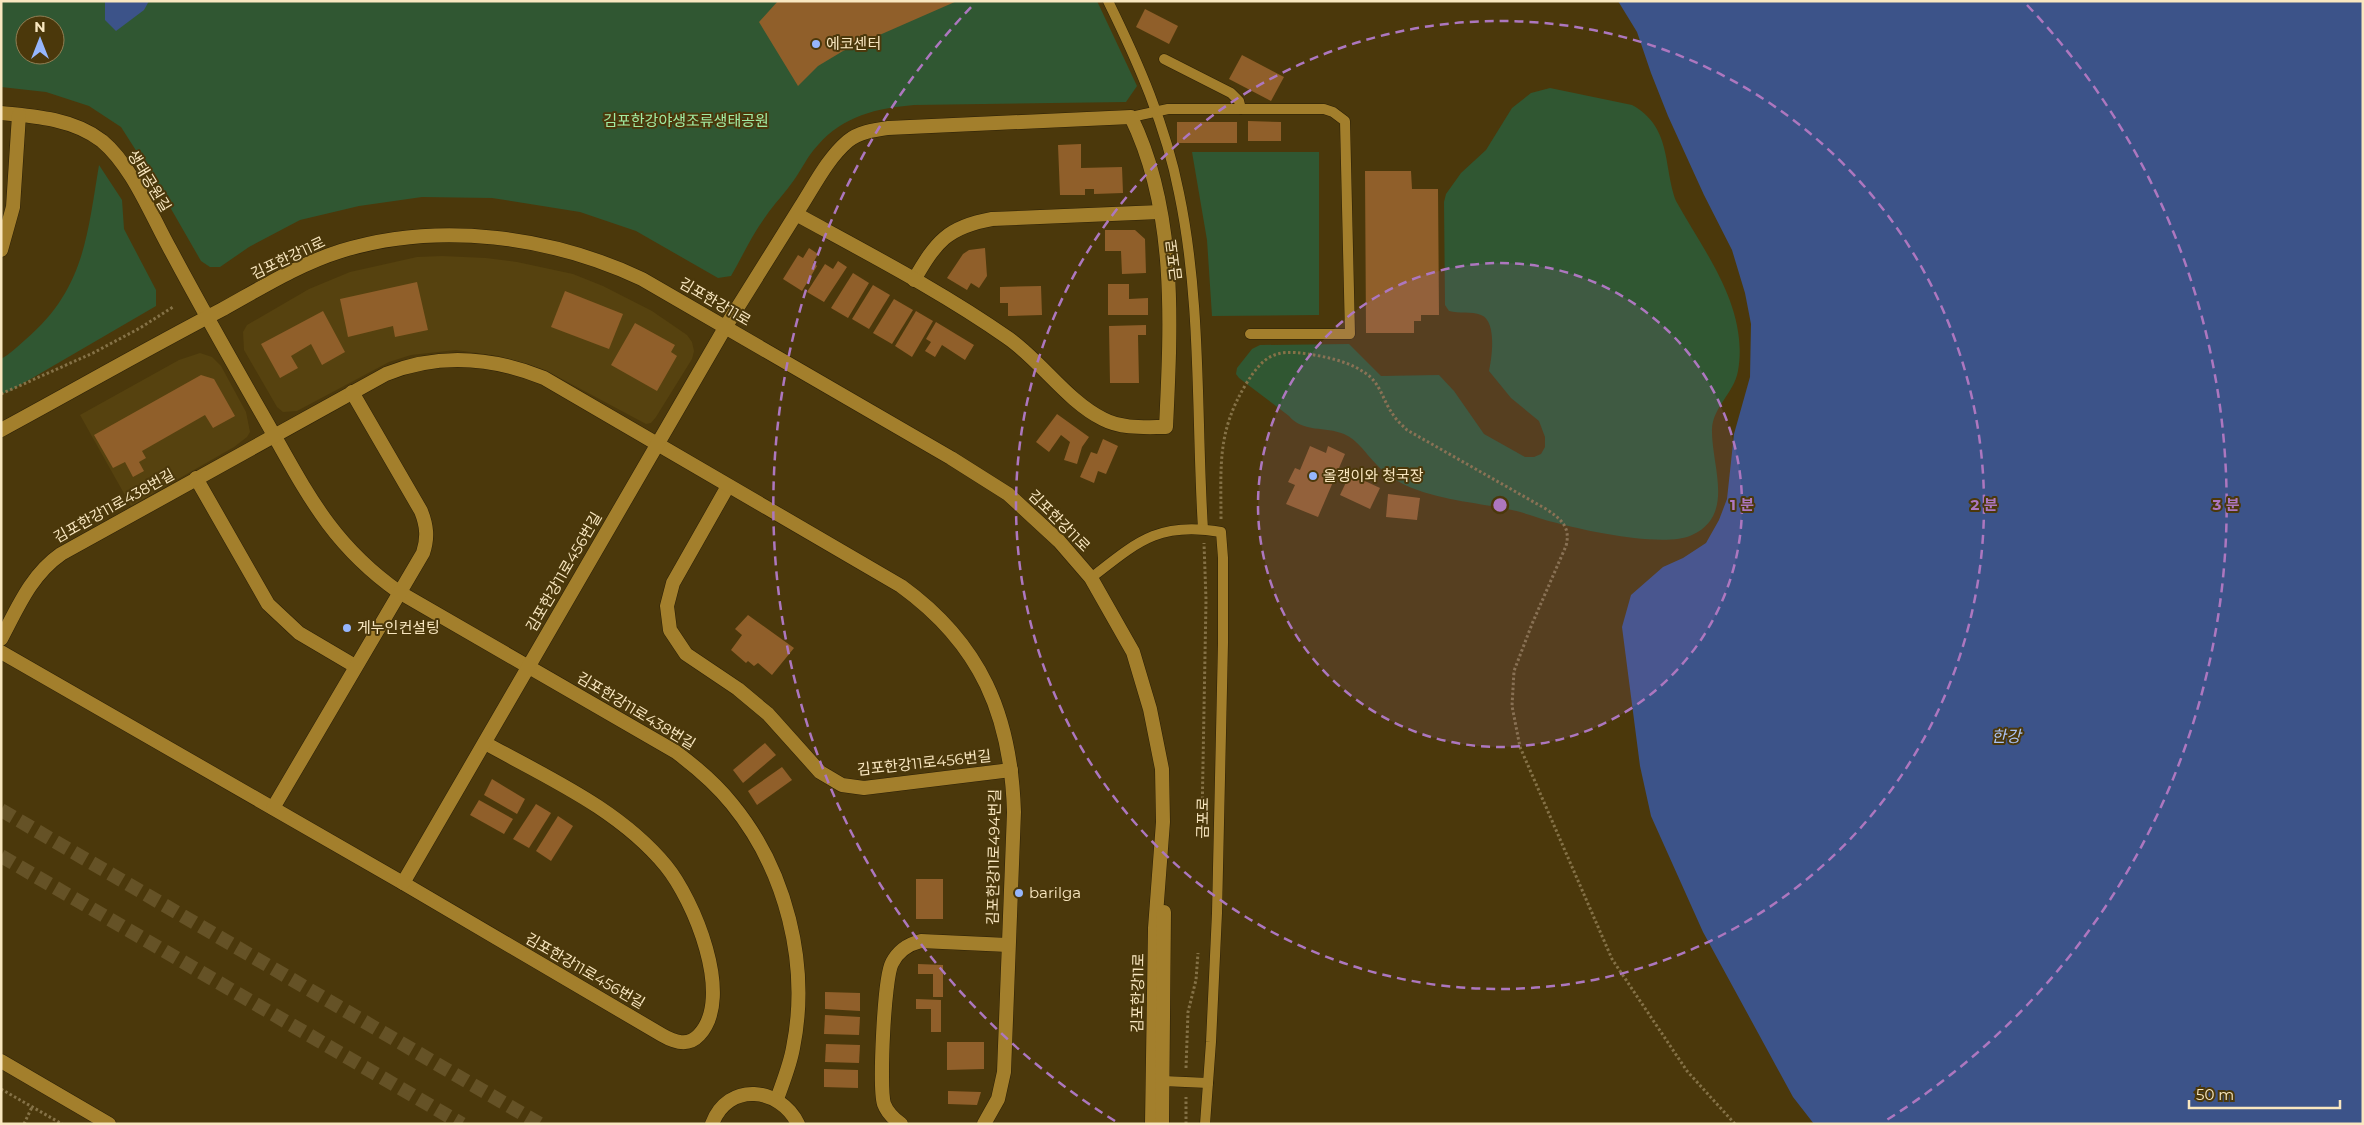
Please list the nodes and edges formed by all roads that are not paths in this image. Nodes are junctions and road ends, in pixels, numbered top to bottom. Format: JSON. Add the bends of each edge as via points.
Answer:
{"nodes":[{"id":1,"x":1108,"y":1,"type":"edge"},
{"id":2,"x":1164,"y":59,"type":"dead end"},
{"id":3,"x":1241,"y":109,"type":"junction"},
{"id":4,"x":1155,"y":110,"type":"junction"},
{"id":5,"x":1,"y":112,"type":"edge"},
{"id":6,"x":19,"y":114,"type":"junction"},
{"id":7,"x":1131,"y":116,"type":"junction"},
{"id":8,"x":1160,"y":212,"type":"junction"},
{"id":9,"x":796,"y":214,"type":"junction"},
{"id":10,"x":1,"y":250,"type":"edge"},
{"id":11,"x":914,"y":280,"type":"junction"},
{"id":12,"x":207,"y":317,"type":"junction"},
{"id":13,"x":726,"y":326,"type":"junction"},
{"id":14,"x":1250,"y":334,"type":"dead end"},
{"id":15,"x":352,"y":392,"type":"junction"},
{"id":16,"x":1,"y":430,"type":"edge"},
{"id":17,"x":274,"y":434,"type":"junction"},
{"id":18,"x":657,"y":442,"type":"junction"},
{"id":19,"x":196,"y":478,"type":"junction"},
{"id":20,"x":728,"y":486,"type":"junction"},
{"id":21,"x":1203,"y":529,"type":"junction"},
{"id":22,"x":1091,"y":578,"type":"junction"},
{"id":23,"x":399,"y":592,"type":"junction"},
{"id":24,"x":1,"y":638,"type":"edge"},
{"id":25,"x":1,"y":652,"type":"edge"},
{"id":26,"x":355,"y":666,"type":"junction"},
{"id":27,"x":528,"y":666,"type":"junction"},
{"id":28,"x":485,"y":743,"type":"junction"},
{"id":29,"x":1011,"y":770,"type":"junction"},
{"id":30,"x":273,"y":808,"type":"junction"},
{"id":31,"x":1161,"y":864,"type":"junction"},
{"id":32,"x":403,"y":883,"type":"junction"},
{"id":33,"x":1008,"y":945,"type":"junction"},
{"id":34,"x":1,"y":1061,"type":"edge"},
{"id":35,"x":1163,"y":1081,"type":"junction"},
{"id":36,"x":1208,"y":1083,"type":"junction"},
{"id":37,"x":777,"y":1099,"type":"junction"},
{"id":38,"x":109,"y":1124,"type":"edge"},
{"id":39,"x":712,"y":1124,"type":"edge"},
{"id":40,"x":798,"y":1124,"type":"edge"},
{"id":41,"x":901,"y":1124,"type":"edge"},
{"id":42,"x":984,"y":1124,"type":"edge"},
{"id":43,"x":1152,"y":1124,"type":"edge"},
{"id":44,"x":1162,"y":1124,"type":"edge"},
{"id":45,"x":1205,"y":1124,"type":"edge"}],
"edges":[{"from":1,"to":4,"type":"lane","name":"금포로"},
{"from":2,"to":3,"type":"lane","via":[[1231,93],[1239,101]]},
{"from":3,"to":4,"type":"lane"},
{"from":3,"to":14,"type":"lane","via":[[1324,109],[1341,116],[1347,131],[1350,334]]},
{"from":4,"to":7,"type":"lane"},
{"from":4,"to":21,"type":"lane","name":"금포로","via":[[1179,192],[1189,247]]},
{"from":5,"to":6,"type":"street","name":"생태공원길"},
{"from":6,"to":10,"type":"street","via":[[13,207]]},
{"from":6,"to":12,"type":"street","name":"생태공원길","via":[[74,126],[113,152],[133,181]]},
{"from":7,"to":8,"type":"street","via":[[1143,141]]},
{"from":7,"to":9,"type":"street","name":"김포한강11로456번길","via":[[872,131],[849,141],[838,152]]},
{"from":8,"to":11,"type":"street","via":[[974,222],[941,239]]},
{"from":8,"to":11,"type":"street","via":[[1169,296],[1166,427],[1125,426],[1102,419],[1009,338]]},
{"from":9,"to":11,"type":"street"},
{"from":9,"to":13,"type":"street","name":"김포한강11로456번길"},
{"from":12,"to":13,"type":"street","name":"김포한강11로","via":[[318,259],[343,250],[405,239],[477,236],[538,244],[602,260]]},
{"from":12,"to":16,"type":"street","name":"김포한강11로"},
{"from":12,"to":17,"type":"street","name":"김포한강11로438번길"},
{"from":13,"to":18,"type":"street","name":"김포한강11로456번길"},
{"from":13,"to":22,"type":"street","name":"김포한강11로","via":[[1008,494],[1059,541]]},
{"from":15,"to":17,"type":"street","name":"김포한강11로438번길"},
{"from":15,"to":18,"type":"street","name":"김포한강11로438번길","via":[[386,374],[417,363],[483,361],[544,378]]},
{"from":15,"to":23,"type":"street","via":[[425,522],[423,553]]},
{"from":17,"to":19,"type":"street","name":"김포한강11로438번길"},
{"from":17,"to":23,"type":"street","name":"김포한강11로438번길","via":[[330,528],[368,569]]},
{"from":18,"to":20,"type":"street","name":"김포한강11로456번길"},
{"from":18,"to":27,"type":"street","name":"김포한강11로456번길"},
{"from":19,"to":24,"type":"street","name":"김포한강11로438번길","via":[[49,562],[33,580]]},
{"from":19,"to":26,"type":"street","via":[[268,604],[299,633]]},
{"from":20,"to":29,"type":"street","name":"김포한강11로456번길","via":[[889,578],[932,610],[961,643],[988,686],[1003,725]]},
{"from":20,"to":29,"type":"street","name":"김포한강11로456번길","via":[[679,571],[670,594],[667,619],[670,630],[686,654],[753,701],[811,764],[842,784],[864,788]]},
{"from":21,"to":22,"type":"lane","via":[[1161,532],[1146,538]]},
{"from":21,"to":36,"type":"lane","name":"금포로","via":[[1221,532],[1223,633],[1217,913]]},
{"from":22,"to":31,"type":"street","name":"김포한강11로","via":[[1133,652],[1150,709],[1162,769]]},
{"from":23,"to":26,"type":"street"},
{"from":23,"to":27,"type":"street","name":"김포한강11로438번길"},
{"from":25,"to":30,"type":"street"},
{"from":26,"to":30,"type":"street"},
{"from":27,"to":28,"type":"street","name":"김포한강11로456번길"},
{"from":27,"to":37,"type":"street","name":"김포한강11로438번길","via":[[650,736],[694,766],[732,803],[760,847],[784,902],[798,975],[794,1047]]},
{"from":28,"to":32,"type":"street","name":"김포한강11로456번길"},
{"from":28,"to":32,"type":"street","name":"김포한강11로456번길","via":[[611,815],[666,866],[690,904],[707,950],[712,1002],[704,1028],[693,1040],[671,1041]]},
{"from":29,"to":33,"type":"street","name":"김포한강11로494번길","via":[[1014,829]]},
{"from":30,"to":32,"type":"street"},
{"from":31,"to":35,"type":"street","name":"김포한강11로","via":[[1165,928]]},
{"from":31,"to":43,"type":"street","name":"김포한강11로","via":[[1155,928]]},
{"from":33,"to":41,"type":"street","name":"김포한강11로494번길","via":[[922,941],[904,949],[891,965],[886,987],[883,1094],[889,1112]]},
{"from":33,"to":42,"type":"street","name":"김포한강11로494번길","via":[[1004,1072],[998,1099]]},
{"from":34,"to":38,"type":"street"},
{"from":35,"to":36,"type":"lane"},
{"from":35,"to":44,"type":"street","name":"김포한강11로"},
{"from":36,"to":45,"type":"lane","name":"금포로"},
{"from":37,"to":39,"type":"street","via":[[749,1094],[734,1099],[723,1107]]},
{"from":37,"to":40,"type":"street","via":[[792,1112]]}]}
